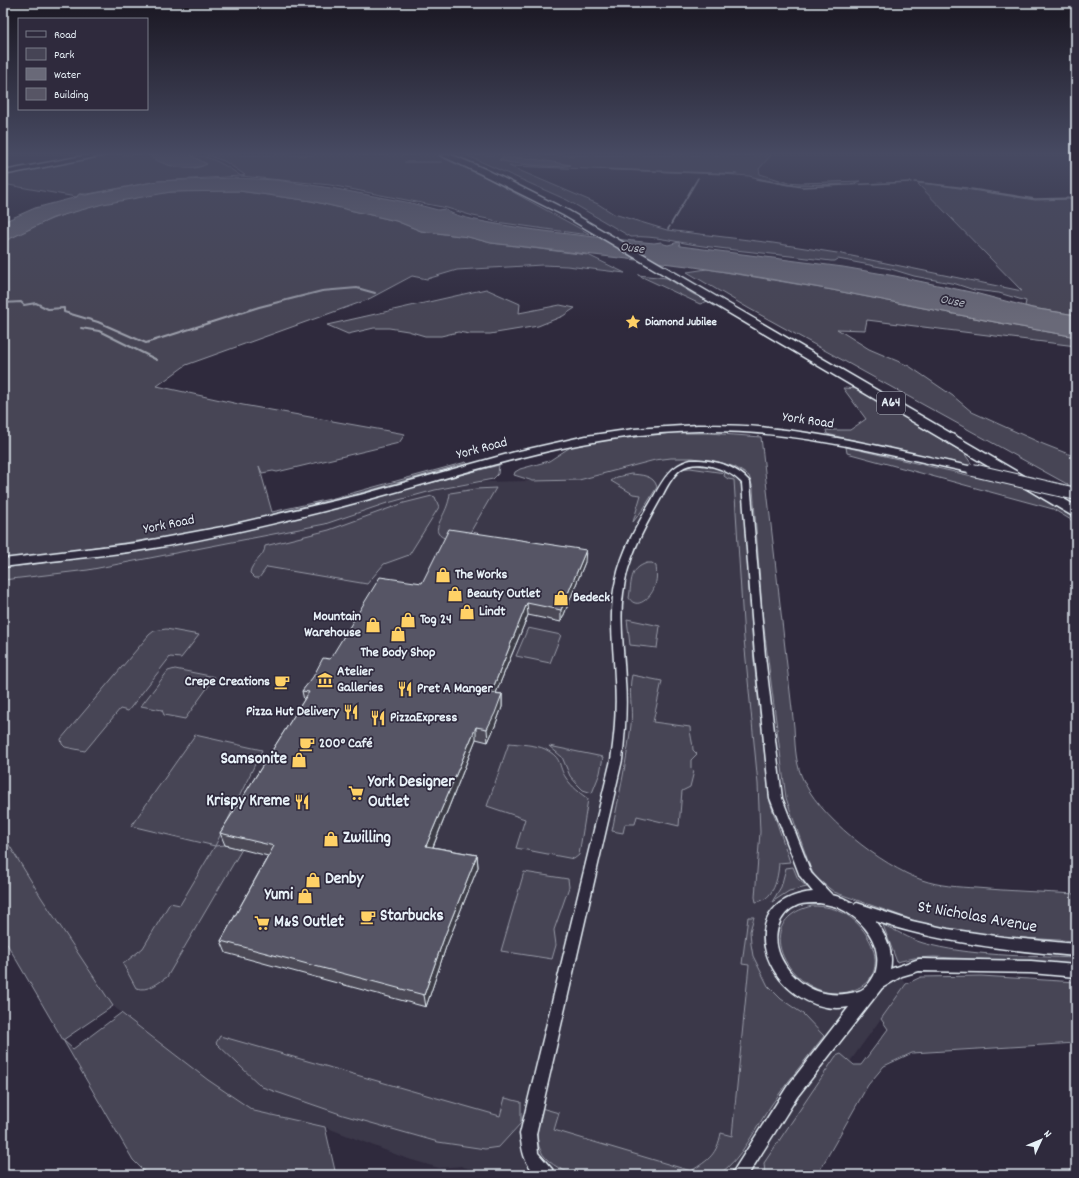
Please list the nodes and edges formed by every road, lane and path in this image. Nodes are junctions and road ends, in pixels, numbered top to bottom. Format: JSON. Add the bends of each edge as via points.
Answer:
{"nodes":[{"id":1,"x":566,"y":210,"type":"edge"},
{"id":2,"x":567,"y":210,"type":"edge"},
{"id":3,"x":570,"y":212,"type":"junction"},
{"id":4,"x":710,"y":293,"type":"junction"},
{"id":5,"x":1076,"y":494,"type":"edge"},
{"id":6,"x":1076,"y":499,"type":"edge"},
{"id":7,"x":1076,"y":512,"type":"edge"},
{"id":8,"x":3,"y":563,"type":"edge"},
{"id":9,"x":827,"y":898,"type":"junction"},
{"id":10,"x":850,"y":907,"type":"junction"},
{"id":11,"x":1076,"y":950,"type":"edge"},
{"id":12,"x":1076,"y":971,"type":"edge"},
{"id":13,"x":880,"y":982,"type":"junction"},
{"id":14,"x":867,"y":995,"type":"junction"},
{"id":15,"x":546,"y":1175,"type":"edge"},
{"id":16,"x":739,"y":1175,"type":"edge"}],
"edges":[{"from":1,"to":3,"type":"highway","number":"A64"},
{"from":2,"to":3,"type":"highway","number":"A64"},
{"from":3,"to":4,"type":"highway","number":"A64"},
{"from":4,"to":6,"type":"highway","number":"A64"},
{"from":4,"to":7,"type":"highway","number":"A64"},
{"from":5,"to":8,"type":"main road","name":"York Road","bridge":true,"via":[[836,440],[762,430],[699,428],[571,441],[256,524],[138,546]]},
{"from":9,"to":10,"type":"street"},
{"from":9,"to":14,"type":"street","via":[[808,897],[791,902],[778,912],[770,927],[770,945],[776,963],[789,980],[807,994],[828,1001],[849,1002]]},
{"from":9,"to":15,"type":"street","via":[[806,876],[776,798],[760,656],[746,482],[739,475],[721,466],[692,462],[681,465],[669,478],[635,535],[620,581],[617,614],[621,695],[619,733],[612,780],[572,950],[560,990],[528,1134],[531,1156]]},
{"from":10,"to":11,"type":"street","name":"St Nicholas Avenue","via":[[928,931],[1006,944]]},
{"from":10,"to":13,"type":"street","via":[[865,918],[877,933],[884,950],[885,967]]},
{"from":12,"to":13,"type":"street","via":[[1031,967],[919,965],[899,971]]},
{"from":13,"to":14,"type":"street"},
{"from":14,"to":16,"type":"street","via":[[792,1092]]}]}
